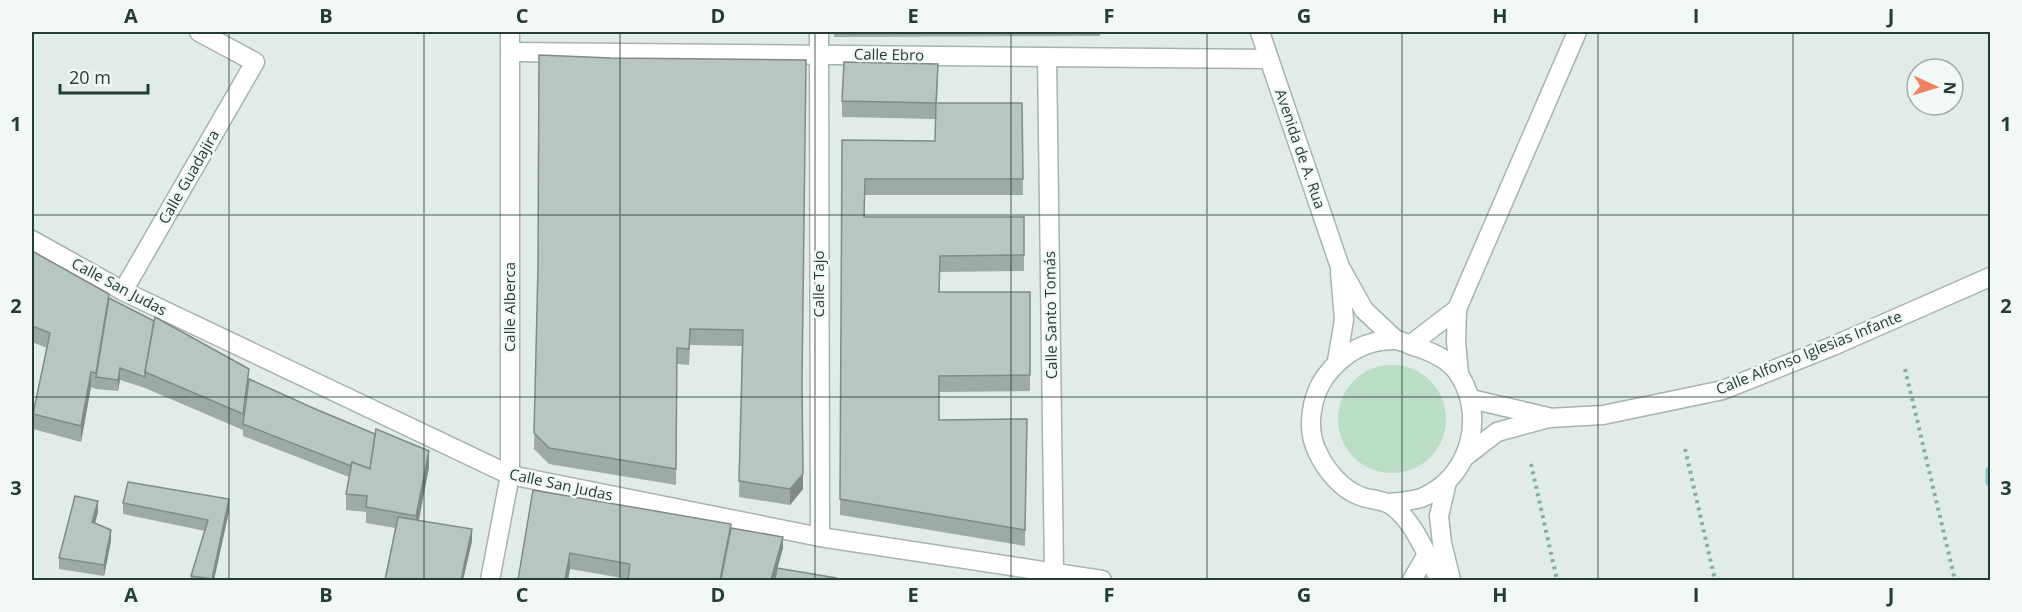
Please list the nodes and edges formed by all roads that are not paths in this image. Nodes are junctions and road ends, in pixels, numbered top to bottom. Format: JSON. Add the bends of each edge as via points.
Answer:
{"nodes":[{"id":1,"x":199,"y":32,"type":"edge"},
{"id":2,"x":510,"y":32,"type":"edge"},
{"id":3,"x":819,"y":32,"type":"edge"},
{"id":4,"x":1260,"y":32,"type":"edge"},
{"id":5,"x":1577,"y":32,"type":"edge"},
{"id":6,"x":510,"y":52,"type":"junction"},
{"id":7,"x":819,"y":54,"type":"junction"},
{"id":8,"x":1047,"y":57,"type":"junction"},
{"id":9,"x":1269,"y":59,"type":"junction"},
{"id":10,"x":32,"y":240,"type":"edge"},
{"id":11,"x":1340,"y":267,"type":"junction"},
{"id":12,"x":1990,"y":277,"type":"edge"},
{"id":13,"x":123,"y":291,"type":"junction"},
{"id":14,"x":1457,"y":309,"type":"junction"},
{"id":15,"x":1403,"y":342,"type":"junction"},
{"id":16,"x":1337,"y":361,"type":"junction"},
{"id":17,"x":1459,"y":375,"type":"junction"},
{"id":18,"x":1471,"y":399,"type":"junction"},
{"id":19,"x":1550,"y":418,"type":"junction"},
{"id":20,"x":1466,"y":456,"type":"junction"},
{"id":21,"x":510,"y":476,"type":"junction"},
{"id":22,"x":1448,"y":482,"type":"junction"},
{"id":23,"x":1389,"y":503,"type":"junction"},
{"id":24,"x":820,"y":537,"type":"junction"},
{"id":25,"x":1426,"y":556,"type":"junction"},
{"id":26,"x":1054,"y":573,"type":"junction"},
{"id":27,"x":490,"y":580,"type":"edge"},
{"id":28,"x":1101,"y":580,"type":"edge"},
{"id":29,"x":1412,"y":580,"type":"edge"},
{"id":30,"x":1440,"y":580,"type":"edge"},
{"id":31,"x":1451,"y":580,"type":"edge"}],
"edges":[{"from":1,"to":13,"type":"street","name":"Calle Guadajira","via":[[255,62]]},
{"from":2,"to":6,"type":"street","name":"Calle Alberca"},
{"from":3,"to":7,"type":"street","name":"Calle Tajo"},
{"from":4,"to":9,"type":"street","name":"Avenida de A. Rua"},
{"from":5,"to":14,"type":"street"},
{"from":6,"to":7,"type":"street","name":"Calle Ebro"},
{"from":6,"to":21,"type":"street","name":"Calle Alberca"},
{"from":7,"to":8,"type":"street","name":"Calle Ebro"},
{"from":7,"to":24,"type":"street","name":"Calle Tajo"},
{"from":8,"to":9,"type":"street","name":"Calle Ebro"},
{"from":8,"to":26,"type":"street","name":"Calle Santo Tomás"},
{"from":9,"to":11,"type":"street","name":"Avenida de A. Rua"},
{"from":10,"to":13,"type":"street","name":"Calle San Judas"},
{"from":11,"to":15,"type":"street","name":"Avenida de A. Rua","via":[[1364,310]]},
{"from":11,"to":16,"type":"street","name":"Avenida de A. Rua","via":[[1344,320]]},
{"from":12,"to":19,"type":"street","name":"Calle Alfonso Iglesias Infante","via":[[1723,390],[1603,415]]},
{"from":13,"to":21,"type":"street","name":"Calle San Judas"},
{"from":14,"to":15,"type":"street"},
{"from":14,"to":17,"type":"street"},
{"from":15,"to":16,"type":"street","via":[[1364,344]]},
{"from":15,"to":17,"type":"street","via":[[1441,356]]},
{"from":16,"to":23,"type":"street","via":[[1318,387],[1311,418],[1316,450],[1333,477],[1358,496]]},
{"from":17,"to":18,"type":"street"},
{"from":18,"to":19,"type":"street","name":"Calle Alfonso Iglesias Infante"},
{"from":18,"to":20,"type":"street","via":[[1473,425]]},
{"from":19,"to":20,"type":"street","name":"Calle Alfonso Iglesias Infante","via":[[1497,432]]},
{"from":20,"to":22,"type":"street"},
{"from":21,"to":24,"type":"street","name":"Calle San Judas"},
{"from":21,"to":27,"type":"street","name":"Calle Alberca"},
{"from":22,"to":23,"type":"street","via":[[1420,498]]},
{"from":22,"to":31,"type":"street","via":[[1439,516]]},
{"from":23,"to":25,"type":"street","via":[[1407,521]]},
{"from":24,"to":26,"type":"street","name":"Calle San Judas"},
{"from":25,"to":29,"type":"street"},
{"from":25,"to":30,"type":"street"},
{"from":26,"to":28,"type":"street","name":"Calle San Judas"}]}
